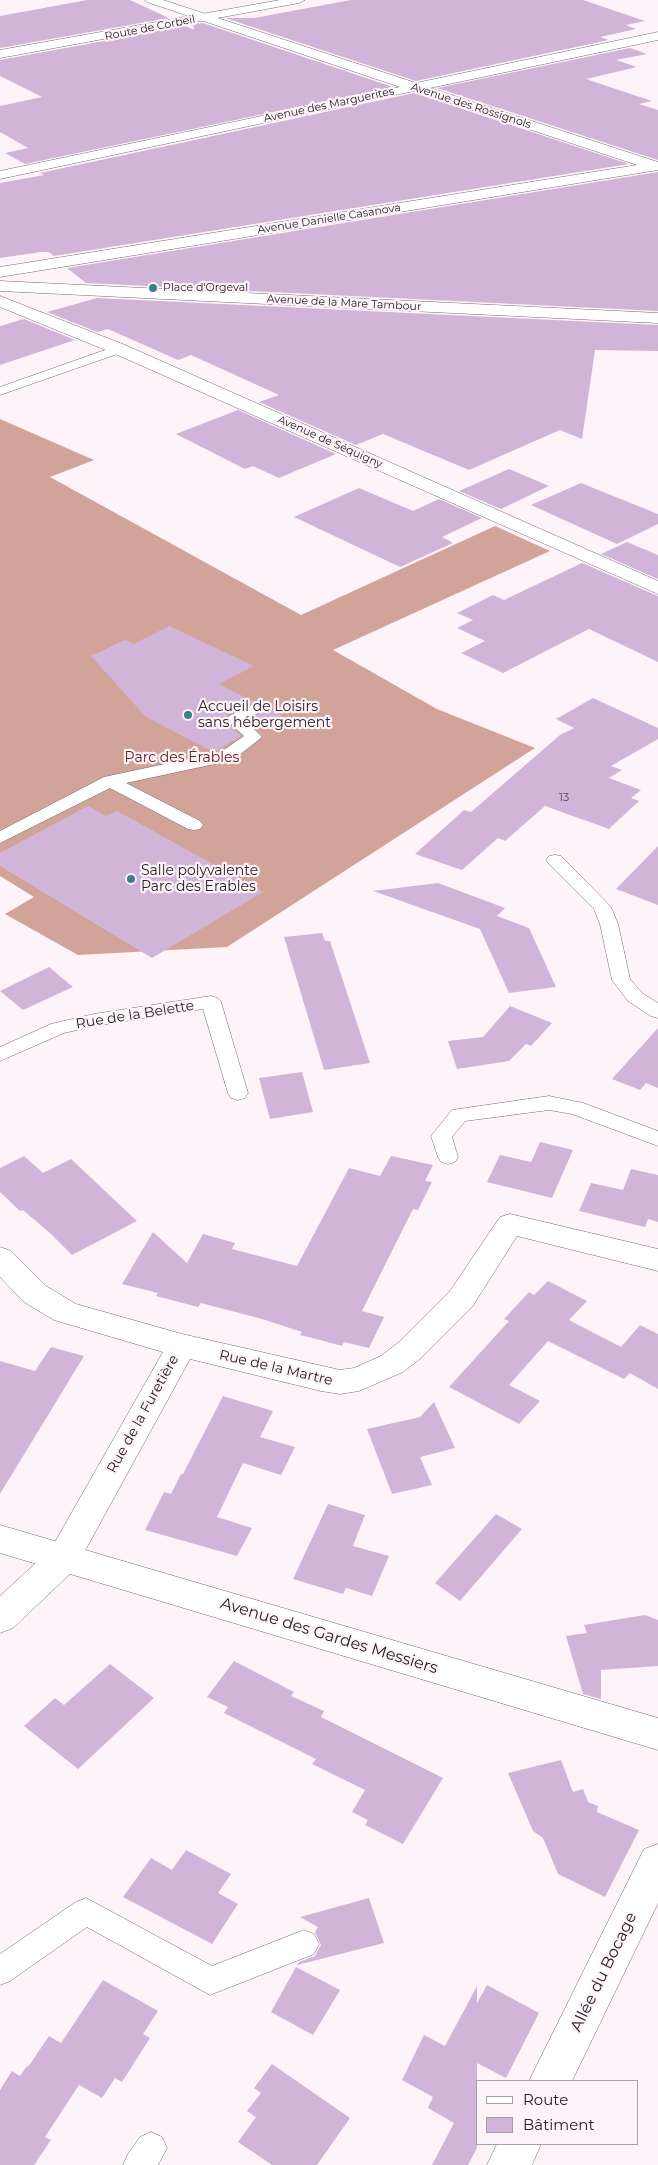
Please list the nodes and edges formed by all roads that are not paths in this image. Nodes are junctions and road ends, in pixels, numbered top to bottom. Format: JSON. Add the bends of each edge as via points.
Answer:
{"nodes":[{"id":1,"x":151,"y":0,"type":"edge"},
{"id":2,"x":269,"y":0,"type":"edge"},
{"id":3,"x":299,"y":0,"type":"edge"},
{"id":4,"x":199,"y":16,"type":"junction"},
{"id":5,"x":658,"y":36,"type":"edge"},
{"id":6,"x":0,"y":53,"type":"edge"},
{"id":7,"x":415,"y":87,"type":"junction"},
{"id":8,"x":657,"y":167,"type":"edge"},
{"id":9,"x":0,"y":175,"type":"edge"},
{"id":10,"x":0,"y":272,"type":"edge"},
{"id":11,"x":0,"y":279,"type":"edge"},
{"id":12,"x":0,"y":286,"type":"edge"},
{"id":13,"x":0,"y":301,"type":"edge"},
{"id":14,"x":658,"y":318,"type":"edge"},
{"id":15,"x":119,"y":349,"type":"junction"},
{"id":16,"x":0,"y":391,"type":"edge"},
{"id":17,"x":658,"y":588,"type":"edge"},
{"id":18,"x":260,"y":706,"type":"dead end"},
{"id":19,"x":110,"y":781,"type":"junction"},
{"id":20,"x":194,"y":825,"type":"dead end"},
{"id":21,"x":0,"y":838,"type":"edge"},
{"id":22,"x":555,"y":860,"type":"dead end"},
{"id":23,"x":658,"y":1012,"type":"edge"},
{"id":24,"x":0,"y":1055,"type":"edge"},
{"id":25,"x":238,"y":1093,"type":"dead end"},
{"id":26,"x":658,"y":1139,"type":"edge"},
{"id":27,"x":448,"y":1157,"type":"dead end"},
{"id":28,"x":0,"y":1258,"type":"edge"},
{"id":29,"x":658,"y":1260,"type":"edge"},
{"id":30,"x":182,"y":1346,"type":"junction"},
{"id":31,"x":0,"y":1539,"type":"edge"},
{"id":32,"x":63,"y":1559,"type":"junction"},
{"id":33,"x":0,"y":1618,"type":"edge"},
{"id":34,"x":658,"y":1734,"type":"edge"},
{"id":35,"x":658,"y":1862,"type":"edge"},
{"id":36,"x":304,"y":1944,"type":"dead end"},
{"id":37,"x":0,"y":1971,"type":"edge"},
{"id":38,"x":550,"y":2080,"type":"edge"},
{"id":39,"x":519,"y":2145,"type":"edge"},
{"id":40,"x":509,"y":2165,"type":"edge"}],
"edges":[{"from":1,"to":4,"type":"street","name":"Avenue des Rossignols"},
{"from":2,"to":4,"type":"street","name":"Route de Corbeil"},
{"from":3,"to":4,"type":"street","name":"Route de Corbeil"},
{"from":4,"to":6,"type":"street","name":"Route de Corbeil"},
{"from":4,"to":7,"type":"street","name":"Avenue des Rossignols"},
{"from":5,"to":7,"type":"street","name":"Avenue des Marguerites"},
{"from":7,"to":8,"type":"street","name":"Avenue des Rossignols"},
{"from":7,"to":9,"type":"street","name":"Avenue des Marguerites"},
{"from":8,"to":10,"type":"street","name":"Avenue Danielle Casanova"},
{"from":11,"to":12,"type":"street"},
{"from":12,"to":14,"type":"street","name":"Avenue de la Mare Tambour"},
{"from":13,"to":15,"type":"street","name":"Avenue de Séquigny"},
{"from":15,"to":16,"type":"lane"},
{"from":15,"to":17,"type":"street","name":"Avenue de Séquigny"},
{"from":18,"to":19,"type":"lane","via":[[235,719],[254,738],[227,756]]},
{"from":19,"to":20,"type":"lane"},
{"from":19,"to":21,"type":"lane"},
{"from":22,"to":23,"type":"lane","via":[[602,907],[621,980],[635,996]]},
{"from":24,"to":25,"type":"lane","name":"Rue de la Belette","via":[[58,1028],[211,1002]]},
{"from":26,"to":27,"type":"lane","via":[[576,1108],[549,1103],[459,1115],[441,1136]]},
{"from":28,"to":30,"type":"street","name":"Rue de la Furetière","via":[[35,1294],[66,1312]]},
{"from":29,"to":30,"type":"street","name":"Rue de la Martre","via":[[510,1224],[461,1299],[410,1350],[392,1364],[359,1379],[340,1382],[322,1379]]},
{"from":30,"to":32,"type":"street","name":"Rue de la Furetière"},
{"from":31,"to":32,"type":"street","name":"Avenue des Gardes Messiers"},
{"from":32,"to":33,"type":"street","name":"Rue de la Furetière"},
{"from":32,"to":34,"type":"street","name":"Avenue des Gardes Messiers"},
{"from":35,"to":38,"type":"street","name":"Allée du Bocage"},
{"from":36,"to":37,"type":"lane","via":[[210,1981],[86,1911]]},
{"from":39,"to":40,"type":"street"}]}
